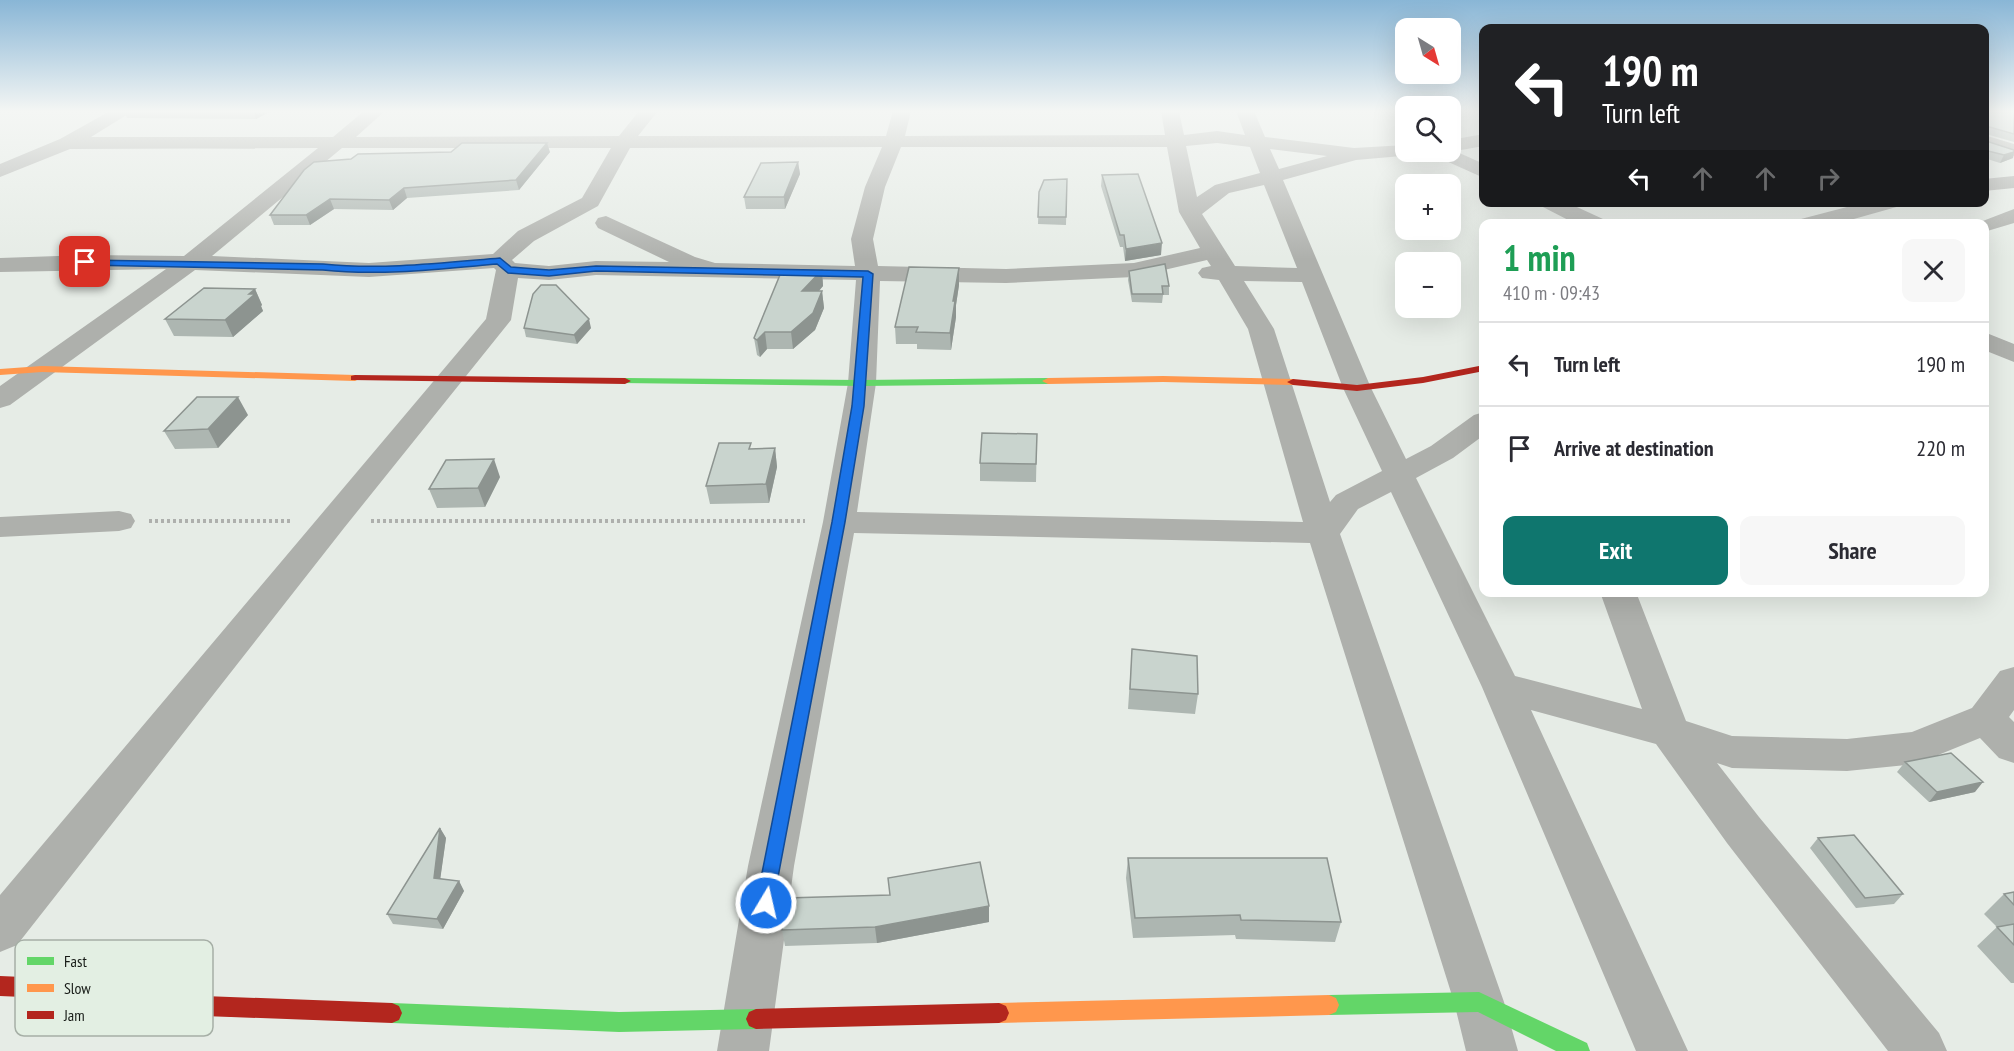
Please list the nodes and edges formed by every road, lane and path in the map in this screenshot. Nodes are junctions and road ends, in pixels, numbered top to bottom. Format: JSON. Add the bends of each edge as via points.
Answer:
{"nodes":[{"id":1,"x":25,"y":160,"type":"edge"},
{"id":2,"x":314,"y":160,"type":"edge"},
{"id":3,"x":613,"y":160,"type":"edge"},
{"id":4,"x":885,"y":160,"type":"edge"},
{"id":5,"x":1180,"y":160,"type":"edge"},
{"id":6,"x":1266,"y":160,"type":"edge"},
{"id":7,"x":1336,"y":160,"type":"edge"},
{"id":8,"x":1461,"y":161,"type":"edge"},
{"id":9,"x":1479,"y":170,"type":"edge"},
{"id":10,"x":0,"y":171,"type":"edge"},
{"id":11,"x":1272,"y":175,"type":"junction"},
{"id":12,"x":2014,"y":182,"type":"edge"},
{"id":13,"x":1989,"y":184,"type":"edge"},
{"id":14,"x":591,"y":202,"type":"junction"},
{"id":15,"x":1559,"y":207,"type":"edge"},
{"id":16,"x":1852,"y":207,"type":"edge"},
{"id":17,"x":1190,"y":212,"type":"junction"},
{"id":18,"x":2014,"y":216,"type":"edge"},
{"id":19,"x":1584,"y":219,"type":"edge"},
{"id":20,"x":1822,"y":219,"type":"edge"},
{"id":21,"x":606,"y":223,"type":"junction"},
{"id":22,"x":1989,"y":224,"type":"edge"},
{"id":23,"x":1212,"y":252,"type":"junction"},
{"id":24,"x":0,"y":265,"type":"edge"},
{"id":25,"x":187,"y":265,"type":"junction"},
{"id":26,"x":504,"y":265,"type":"junction"},
{"id":27,"x":596,"y":268,"type":"junction"},
{"id":28,"x":713,"y":270,"type":"junction"},
{"id":29,"x":1134,"y":270,"type":"junction"},
{"id":30,"x":549,"y":273,"type":"junction"},
{"id":31,"x":868,"y":274,"type":"junction"},
{"id":32,"x":1227,"y":274,"type":"junction"},
{"id":33,"x":1310,"y":275,"type":"junction"},
{"id":34,"x":498,"y":320,"type":"junction"},
{"id":35,"x":1989,"y":342,"type":"edge"},
{"id":36,"x":2014,"y":354,"type":"edge"},
{"id":37,"x":42,"y":369,"type":"junction"},
{"id":38,"x":1479,"y":369,"type":"edge"},
{"id":39,"x":0,"y":372,"type":"edge"},
{"id":40,"x":447,"y":380,"type":"junction"},
{"id":41,"x":1277,"y":381,"type":"junction"},
{"id":42,"x":862,"y":383,"type":"junction"},
{"id":43,"x":1357,"y":388,"type":"junction"},
{"id":44,"x":0,"y":399,"type":"edge"},
{"id":45,"x":1479,"y":425,"type":"edge"},
{"id":46,"x":1398,"y":474,"type":"junction"},
{"id":47,"x":332,"y":520,"type":"junction"},
{"id":48,"x":119,"y":521,"type":"joint"},
{"id":49,"x":839,"y":522,"type":"junction"},
{"id":50,"x":0,"y":527,"type":"edge"},
{"id":51,"x":1323,"y":533,"type":"junction"},
{"id":52,"x":1620,"y":597,"type":"edge"},
{"id":53,"x":2014,"y":681,"type":"edge"},
{"id":54,"x":1501,"y":687,"type":"junction"},
{"id":55,"x":1986,"y":719,"type":"junction"},
{"id":56,"x":1670,"y":732,"type":"junction"},
{"id":57,"x":2014,"y":747,"type":"edge"},
{"id":58,"x":0,"y":930,"type":"edge"},
{"id":59,"x":1479,"y":1002,"type":"junction"},
{"id":60,"x":213,"y":1006,"type":"edge"},
{"id":61,"x":747,"y":1035,"type":"edge"},
{"id":62,"x":1492,"y":1051,"type":"edge"},
{"id":63,"x":1579,"y":1051,"type":"edge"},
{"id":64,"x":1662,"y":1051,"type":"edge"},
{"id":65,"x":1921,"y":1051,"type":"edge"}],
"edges":[{"from":1,"to":10,"type":"street"},
{"from":2,"to":25,"type":"street"},
{"from":3,"to":14,"type":"street"},
{"from":4,"to":31,"type":"street","via":[[862,239]]},
{"from":5,"to":17,"type":"street"},
{"from":6,"to":11,"type":"street"},
{"from":7,"to":11,"type":"street"},
{"from":8,"to":9,"type":"street"},
{"from":11,"to":17,"type":"street","via":[[1222,189]]},
{"from":11,"to":33,"type":"street"},
{"from":12,"to":13,"type":"street"},
{"from":14,"to":21,"type":"street"},
{"from":14,"to":26,"type":"street","via":[[527,235],[502,255]]},
{"from":15,"to":19,"type":"street"},
{"from":16,"to":20,"type":"street"},
{"from":17,"to":23,"type":"street"},
{"from":18,"to":22,"type":"street"},
{"from":21,"to":27,"type":"street","via":[[593,250]]},
{"from":21,"to":28,"type":"street","via":[[687,262]]},
{"from":23,"to":29,"type":"street"},
{"from":23,"to":32,"type":"street"},
{"from":24,"to":25,"type":"street","via":[[85,262]]},
{"from":25,"to":26,"type":"street","via":[[350,270]]},
{"from":25,"to":37,"type":"street"},
{"from":26,"to":30,"type":"street"},
{"from":26,"to":34,"type":"street"},
{"from":27,"to":28,"type":"street"},
{"from":27,"to":30,"type":"street"},
{"from":28,"to":31,"type":"street"},
{"from":29,"to":31,"type":"street","via":[[1006,276]]},
{"from":29,"to":32,"type":"street"},
{"from":30,"to":34,"type":"street"},
{"from":31,"to":42,"type":"street"},
{"from":32,"to":33,"type":"street"},
{"from":32,"to":41,"type":"street","via":[[1261,329]]},
{"from":33,"to":43,"type":"street"},
{"from":34,"to":40,"type":"street"},
{"from":35,"to":36,"type":"street"},
{"from":37,"to":39,"type":"street"},
{"from":37,"to":40,"type":"street"},
{"from":37,"to":44,"type":"street"},
{"from":38,"to":43,"type":"street"},
{"from":40,"to":42,"type":"street"},
{"from":40,"to":47,"type":"street"},
{"from":41,"to":42,"type":"street"},
{"from":41,"to":43,"type":"street"},
{"from":41,"to":51,"type":"street"},
{"from":42,"to":49,"type":"street"},
{"from":43,"to":46,"type":"street"},
{"from":45,"to":46,"type":"street","via":[[1442,452]]},
{"from":46,"to":51,"type":"street","via":[[1347,502]]},
{"from":46,"to":54,"type":"street"},
{"from":47,"to":48,"type":"path"},
{"from":47,"to":49,"type":"path"},
{"from":47,"to":58,"type":"street"},
{"from":48,"to":50,"type":"street"},
{"from":49,"to":51,"type":"street"},
{"from":49,"to":61,"type":"street","via":[[771,866]]},
{"from":51,"to":59,"type":"street"},
{"from":52,"to":56,"type":"street"},
{"from":53,"to":55,"type":"street"},
{"from":54,"to":56,"type":"street"},
{"from":54,"to":64,"type":"street"},
{"from":55,"to":56,"type":"street","via":[[1916,748],[1847,755],[1732,752]]},
{"from":55,"to":57,"type":"street"},
{"from":56,"to":65,"type":"street"},
{"from":59,"to":61,"type":"street"},
{"from":59,"to":62,"type":"street"},
{"from":59,"to":63,"type":"street"},
{"from":60,"to":61,"type":"street","via":[[619,1022]]}]}
